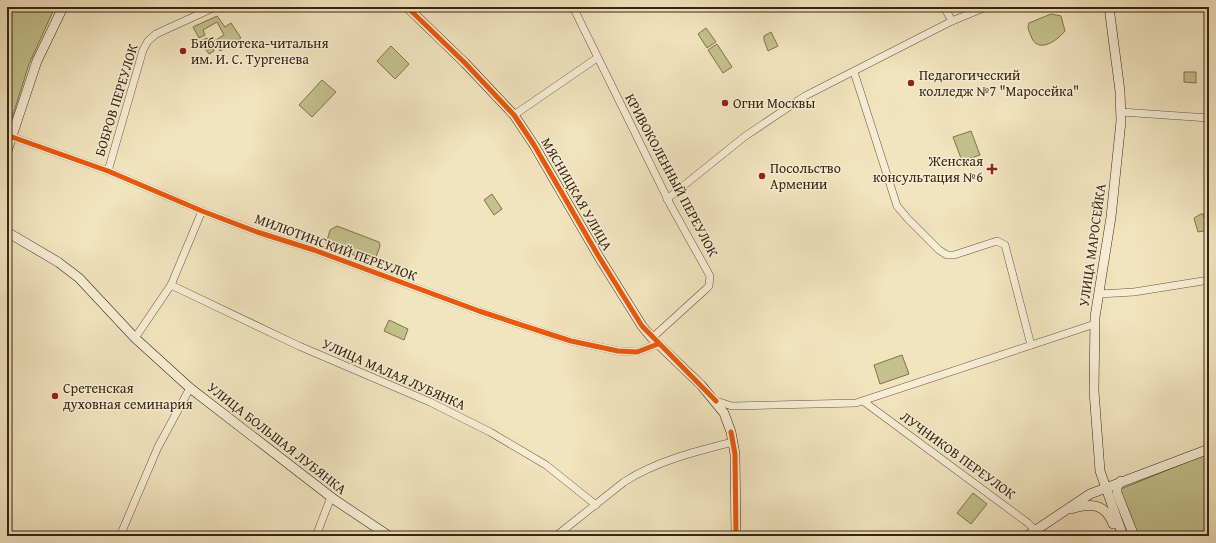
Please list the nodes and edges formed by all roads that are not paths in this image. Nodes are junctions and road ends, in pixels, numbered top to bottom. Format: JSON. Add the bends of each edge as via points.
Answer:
{"nodes":[{"id":1,"x":63,"y":7,"type":"edge"},
{"id":2,"x":215,"y":7,"type":"edge"},
{"id":3,"x":407,"y":7,"type":"edge"},
{"id":4,"x":573,"y":7,"type":"edge"},
{"id":5,"x":944,"y":7,"type":"edge"},
{"id":6,"x":986,"y":7,"type":"edge"},
{"id":7,"x":1109,"y":7,"type":"edge"},
{"id":8,"x":952,"y":21,"type":"junction"},
{"id":9,"x":597,"y":58,"type":"junction"},
{"id":10,"x":854,"y":72,"type":"junction"},
{"id":11,"x":1121,"y":112,"type":"junction"},
{"id":12,"x":514,"y":115,"type":"junction"},
{"id":13,"x":1209,"y":118,"type":"edge"},
{"id":14,"x":12,"y":138,"type":"junction"},
{"id":15,"x":7,"y":151,"type":"edge"},
{"id":16,"x":108,"y":171,"type":"junction"},
{"id":17,"x":667,"y":199,"type":"junction"},
{"id":18,"x":202,"y":211,"type":"junction"},
{"id":19,"x":7,"y":232,"type":"edge"},
{"id":20,"x":1209,"y":280,"type":"edge"},
{"id":21,"x":171,"y":285,"type":"junction"},
{"id":22,"x":1099,"y":294,"type":"junction"},
{"id":23,"x":1095,"y":324,"type":"junction"},
{"id":24,"x":135,"y":338,"type":"junction"},
{"id":25,"x":655,"y":341,"type":"junction"},
{"id":26,"x":1031,"y":345,"type":"junction"},
{"id":27,"x":190,"y":388,"type":"junction"},
{"id":28,"x":716,"y":401,"type":"junction"},
{"id":29,"x":863,"y":401,"type":"junction"},
{"id":30,"x":733,"y":442,"type":"junction"},
{"id":31,"x":1209,"y":449,"type":"edge"},
{"id":32,"x":1121,"y":481,"type":"junction"},
{"id":33,"x":1105,"y":488,"type":"junction"},
{"id":34,"x":330,"y":497,"type":"junction"},
{"id":35,"x":596,"y":505,"type":"junction"},
{"id":36,"x":1057,"y":515,"type":"junction"},
{"id":37,"x":1036,"y":531,"type":"junction"},
{"id":38,"x":120,"y":536,"type":"edge"},
{"id":39,"x":316,"y":536,"type":"edge"},
{"id":40,"x":389,"y":536,"type":"edge"},
{"id":41,"x":556,"y":536,"type":"edge"},
{"id":42,"x":736,"y":536,"type":"edge"},
{"id":43,"x":1027,"y":536,"type":"edge"},
{"id":44,"x":1117,"y":536,"type":"edge"},
{"id":45,"x":1123,"y":536,"type":"edge"},
{"id":46,"x":1134,"y":536,"type":"edge"}],
"edges":[{"from":1,"to":14,"type":"main road","via":[[36,61]]},
{"from":2,"to":16,"type":"street","name":"БОБРОВ ПЕРЕУЛОК","via":[[148,40]]},
{"from":3,"to":12,"type":"main road","name":"МЯСНИЦКАЯ УЛИЦА"},
{"from":4,"to":9,"type":"street","name":"КРИВОКОЛЕННЫЙ ПЕРЕУЛОК"},
{"from":5,"to":8,"type":"street"},
{"from":6,"to":8,"type":"street"},
{"from":7,"to":11,"type":"main road","name":"УЛИЦА МАРОСЕЙКА"},
{"from":8,"to":10,"type":"street"},
{"from":9,"to":12,"type":"street"},
{"from":9,"to":17,"type":"street","name":"КРИВОКОЛЕННЫЙ ПЕРЕУЛОК"},
{"from":10,"to":17,"type":"street","via":[[805,96],[744,137]]},
{"from":10,"to":26,"type":"street","via":[[899,209],[939,250],[948,255],[995,241],[1005,245]]},
{"from":11,"to":13,"type":"street"},
{"from":11,"to":22,"type":"main road","name":"УЛИЦА МАРОСЕЙКА","via":[[1114,192]]},
{"from":12,"to":25,"type":"main road","name":"МЯСНИЦКАЯ УЛИЦА","via":[[642,326]]},
{"from":14,"to":15,"type":"main road"},
{"from":14,"to":16,"type":"street","name":"МИЛЮТИНСКИЙ ПЕРЕУЛОК"},
{"from":16,"to":18,"type":"street","name":"МИЛЮТИНСКИЙ ПЕРЕУЛОК"},
{"from":17,"to":25,"type":"street","name":"КРИВОКОЛЕННЫЙ ПЕРЕУЛОК","via":[[703,261],[710,281],[706,289]]},
{"from":18,"to":21,"type":"street"},
{"from":18,"to":25,"type":"street","name":"МИЛЮТИНСКИЙ ПЕРЕУЛОК","via":[[479,311],[571,341],[631,352]]},
{"from":19,"to":24,"type":"main road","name":"УЛИЦА БОЛЬШАЯ ЛУБЯНКА","via":[[58,262],[79,278]]},
{"from":20,"to":22,"type":"street","via":[[1134,292]]},
{"from":21,"to":24,"type":"street"},
{"from":21,"to":35,"type":"street","name":"УЛИЦА МАЛАЯ ЛУБЯНКА","via":[[299,346],[430,402],[490,432],[551,468]]},
{"from":22,"to":23,"type":"main road","name":"УЛИЦА МАРОСЕЙКА"},
{"from":23,"to":26,"type":"street"},
{"from":23,"to":33,"type":"main road","name":"УЛИЦА МАРОСЕЙКА","via":[[1096,425],[1099,468]]},
{"from":24,"to":27,"type":"main road","name":"УЛИЦА БОЛЬШАЯ ЛУБЯНКА"},
{"from":25,"to":28,"type":"main road","name":"МЯСНИЦКАЯ УЛИЦА"},
{"from":26,"to":29,"type":"street"},
{"from":27,"to":34,"type":"main road","name":"УЛИЦА БОЛЬШАЯ ЛУБЯНКА"},
{"from":27,"to":38,"type":"street","via":[[158,447]]},
{"from":28,"to":29,"type":"street","via":[[732,406]]},
{"from":28,"to":30,"type":"main road","name":"МЯСНИЦКАЯ УЛИЦА","via":[[728,421]]},
{"from":29,"to":37,"type":"street","name":"ЛУЧНИКОВ ПЕРЕУЛОК"},
{"from":30,"to":35,"type":"street","via":[[666,461],[635,475]]},
{"from":30,"to":42,"type":"main road","name":"МЯСНИЦКАЯ УЛИЦА"},
{"from":31,"to":32,"type":"main road"},
{"from":32,"to":33,"type":"main road"},
{"from":32,"to":46,"type":"main road","via":[[1117,493]]},
{"from":33,"to":36,"type":"main road","via":[[1090,494]]},
{"from":33,"to":45,"type":"main road","name":"УЛИЦА МАРОСЕЙКА"},
{"from":34,"to":39,"type":"street"},
{"from":34,"to":40,"type":"main road","name":"УЛИЦА БОЛЬШАЯ ЛУБЯНКА"},
{"from":35,"to":41,"type":"street"},
{"from":36,"to":37,"type":"main road"},
{"from":36,"to":44,"type":"main road","via":[[1079,507],[1100,508],[1109,514]]},
{"from":37,"to":43,"type":"main road"}]}
